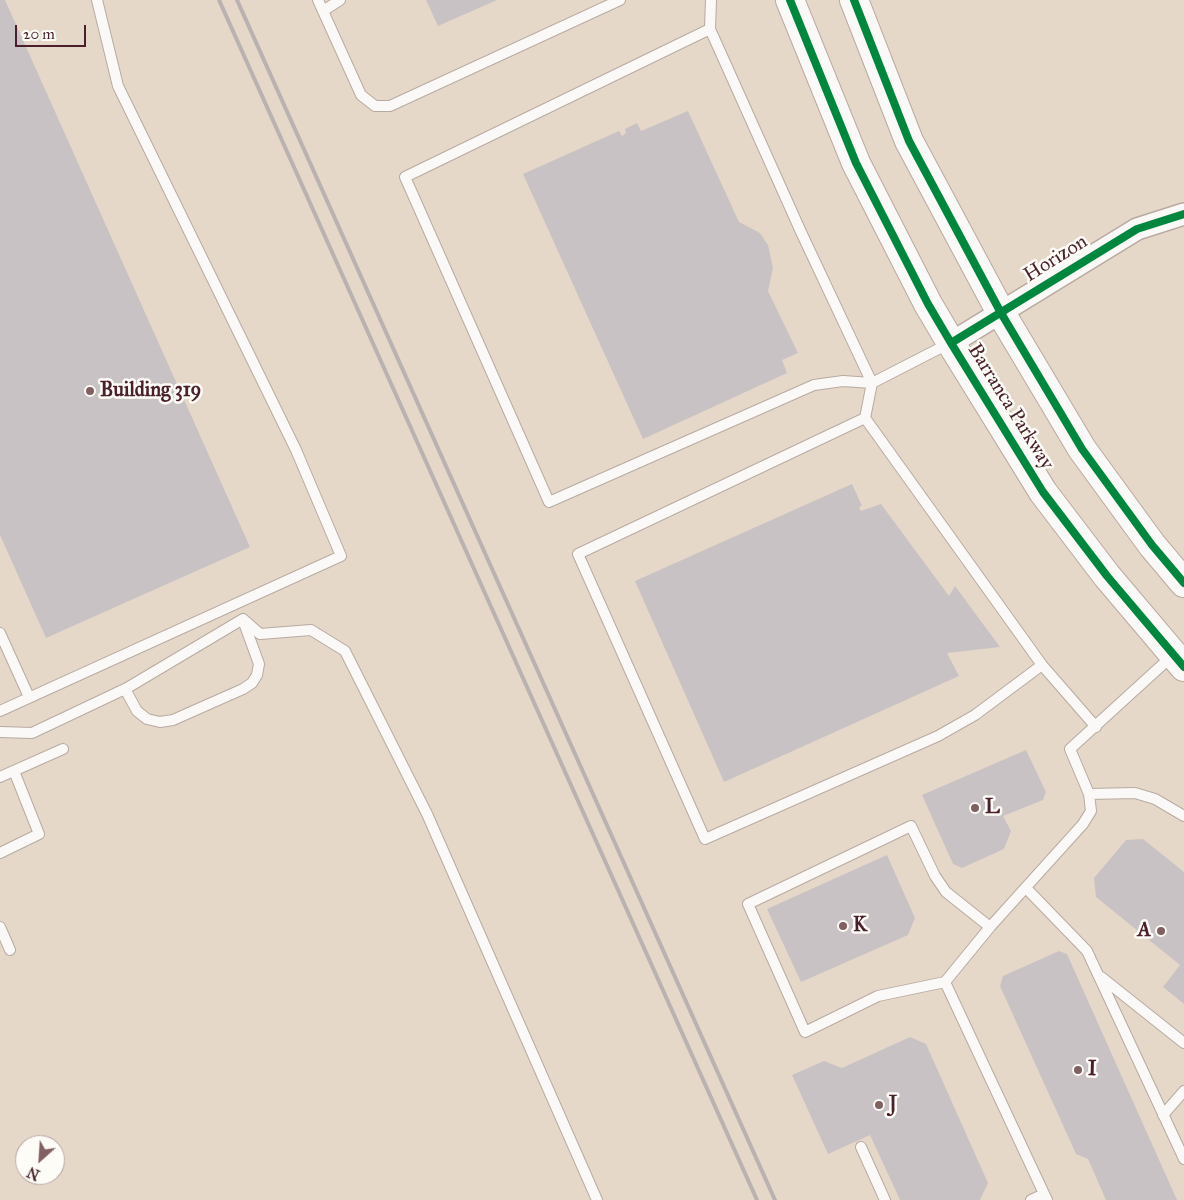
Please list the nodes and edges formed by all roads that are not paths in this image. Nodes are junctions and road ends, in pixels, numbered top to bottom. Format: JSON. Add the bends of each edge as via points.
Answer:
{"nodes":[{"id":1,"x":97,"y":0,"type":"edge"},
{"id":2,"x":318,"y":0,"type":"edge"},
{"id":3,"x":340,"y":0,"type":"edge"},
{"id":4,"x":620,"y":0,"type":"edge"},
{"id":5,"x":711,"y":0,"type":"edge"},
{"id":6,"x":790,"y":0,"type":"edge"},
{"id":7,"x":854,"y":0,"type":"edge"},
{"id":8,"x":323,"y":11,"type":"junction"},
{"id":9,"x":710,"y":29,"type":"junction"},
{"id":10,"x":1184,"y":214,"type":"edge"},
{"id":11,"x":1001,"y":313,"type":"junction"},
{"id":12,"x":951,"y":343,"type":"junction"},
{"id":13,"x":872,"y":383,"type":"junction"},
{"id":14,"x":866,"y":418,"type":"junction"},
{"id":15,"x":1184,"y":584,"type":"edge"},
{"id":16,"x":243,"y":619,"type":"junction"},
{"id":17,"x":0,"y":633,"type":"edge"},
{"id":18,"x":1179,"y":661,"type":"edge"},
{"id":19,"x":1042,"y":665,"type":"junction"},
{"id":20,"x":125,"y":689,"type":"junction"},
{"id":21,"x":29,"y":697,"type":"junction"},
{"id":22,"x":0,"y":711,"type":"edge"},
{"id":23,"x":1096,"y":727,"type":"junction"},
{"id":24,"x":0,"y":732,"type":"edge"},
{"id":25,"x":63,"y":749,"type":"dead end"},
{"id":26,"x":14,"y":771,"type":"junction"},
{"id":27,"x":0,"y":778,"type":"edge"},
{"id":28,"x":1089,"y":794,"type":"junction"},
{"id":29,"x":1184,"y":816,"type":"edge"},
{"id":30,"x":0,"y":853,"type":"edge"},
{"id":31,"x":1026,"y":888,"type":"junction"},
{"id":32,"x":0,"y":927,"type":"edge"},
{"id":33,"x":990,"y":927,"type":"junction"},
{"id":34,"x":10,"y":950,"type":"dead end"},
{"id":35,"x":1098,"y":974,"type":"junction"},
{"id":36,"x":945,"y":982,"type":"junction"},
{"id":37,"x":1184,"y":1043,"type":"edge"},
{"id":38,"x":1184,"y":1091,"type":"edge"},
{"id":39,"x":1163,"y":1115,"type":"junction"},
{"id":40,"x":861,"y":1146,"type":"dead end"},
{"id":41,"x":1184,"y":1159,"type":"edge"},
{"id":42,"x":1046,"y":1197,"type":"edge"},
{"id":43,"x":596,"y":1200,"type":"edge"},
{"id":44,"x":885,"y":1200,"type":"edge"},
{"id":45,"x":1031,"y":1200,"type":"edge"}],
"edges":[{"from":1,"to":21,"type":"lane","via":[[118,86],[296,450],[341,556]]},
{"from":2,"to":8,"type":"lane"},
{"from":3,"to":8,"type":"lane"},
{"from":4,"to":8,"type":"lane","via":[[390,106],[375,106],[361,95]]},
{"from":5,"to":9,"type":"lane"},
{"from":6,"to":12,"type":"main road","name":"Barranca Parkway","via":[[856,163]]},
{"from":7,"to":11,"type":"main road","name":"Barranca Parkway","via":[[909,141]]},
{"from":9,"to":13,"type":"lane"},
{"from":9,"to":13,"type":"lane","via":[[405,177],[549,502],[814,386],[843,381]]},
{"from":10,"to":11,"type":"street","name":"Horizon","via":[[1137,229]]},
{"from":11,"to":12,"type":"street","name":"Horizon"},
{"from":11,"to":15,"type":"main road","name":"Barranca Parkway","via":[[1082,449],[1152,546]]},
{"from":12,"to":13,"type":"lane"},
{"from":12,"to":18,"type":"main road","name":"Barranca Parkway","via":[[1043,492],[1107,576]]},
{"from":13,"to":14,"type":"lane"},
{"from":14,"to":19,"type":"lane"},
{"from":14,"to":19,"type":"lane","via":[[578,554],[705,839],[938,736],[975,715]]},
{"from":16,"to":20,"type":"lane"},
{"from":16,"to":20,"type":"lane","via":[[259,664],[252,683],[243,689],[173,720],[160,722],[147,719],[137,711]]},
{"from":16,"to":43,"type":"lane","via":[[260,634],[311,630],[345,651],[427,814]]},
{"from":17,"to":21,"type":"lane"},
{"from":18,"to":23,"type":"lane"},
{"from":19,"to":23,"type":"lane"},
{"from":20,"to":24,"type":"lane","via":[[32,733]]},
{"from":21,"to":22,"type":"lane"},
{"from":23,"to":28,"type":"lane","via":[[1070,750]]},
{"from":25,"to":26,"type":"lane"},
{"from":26,"to":27,"type":"lane"},
{"from":26,"to":30,"type":"lane","via":[[39,834]]},
{"from":28,"to":29,"type":"lane","via":[[1136,793],[1155,799]]},
{"from":28,"to":31,"type":"lane","via":[[1091,812],[1083,824]]},
{"from":31,"to":33,"type":"lane"},
{"from":31,"to":35,"type":"lane","via":[[1087,951]]},
{"from":32,"to":34,"type":"lane"},
{"from":33,"to":36,"type":"lane"},
{"from":33,"to":36,"type":"lane","via":[[946,892],[911,826],[748,904],[805,1032],[878,996]]},
{"from":35,"to":37,"type":"lane"},
{"from":35,"to":39,"type":"lane"},
{"from":36,"to":42,"type":"lane"},
{"from":38,"to":39,"type":"lane"},
{"from":39,"to":41,"type":"lane"},
{"from":40,"to":44,"type":"lane"},
{"from":42,"to":45,"type":"lane"}]}
